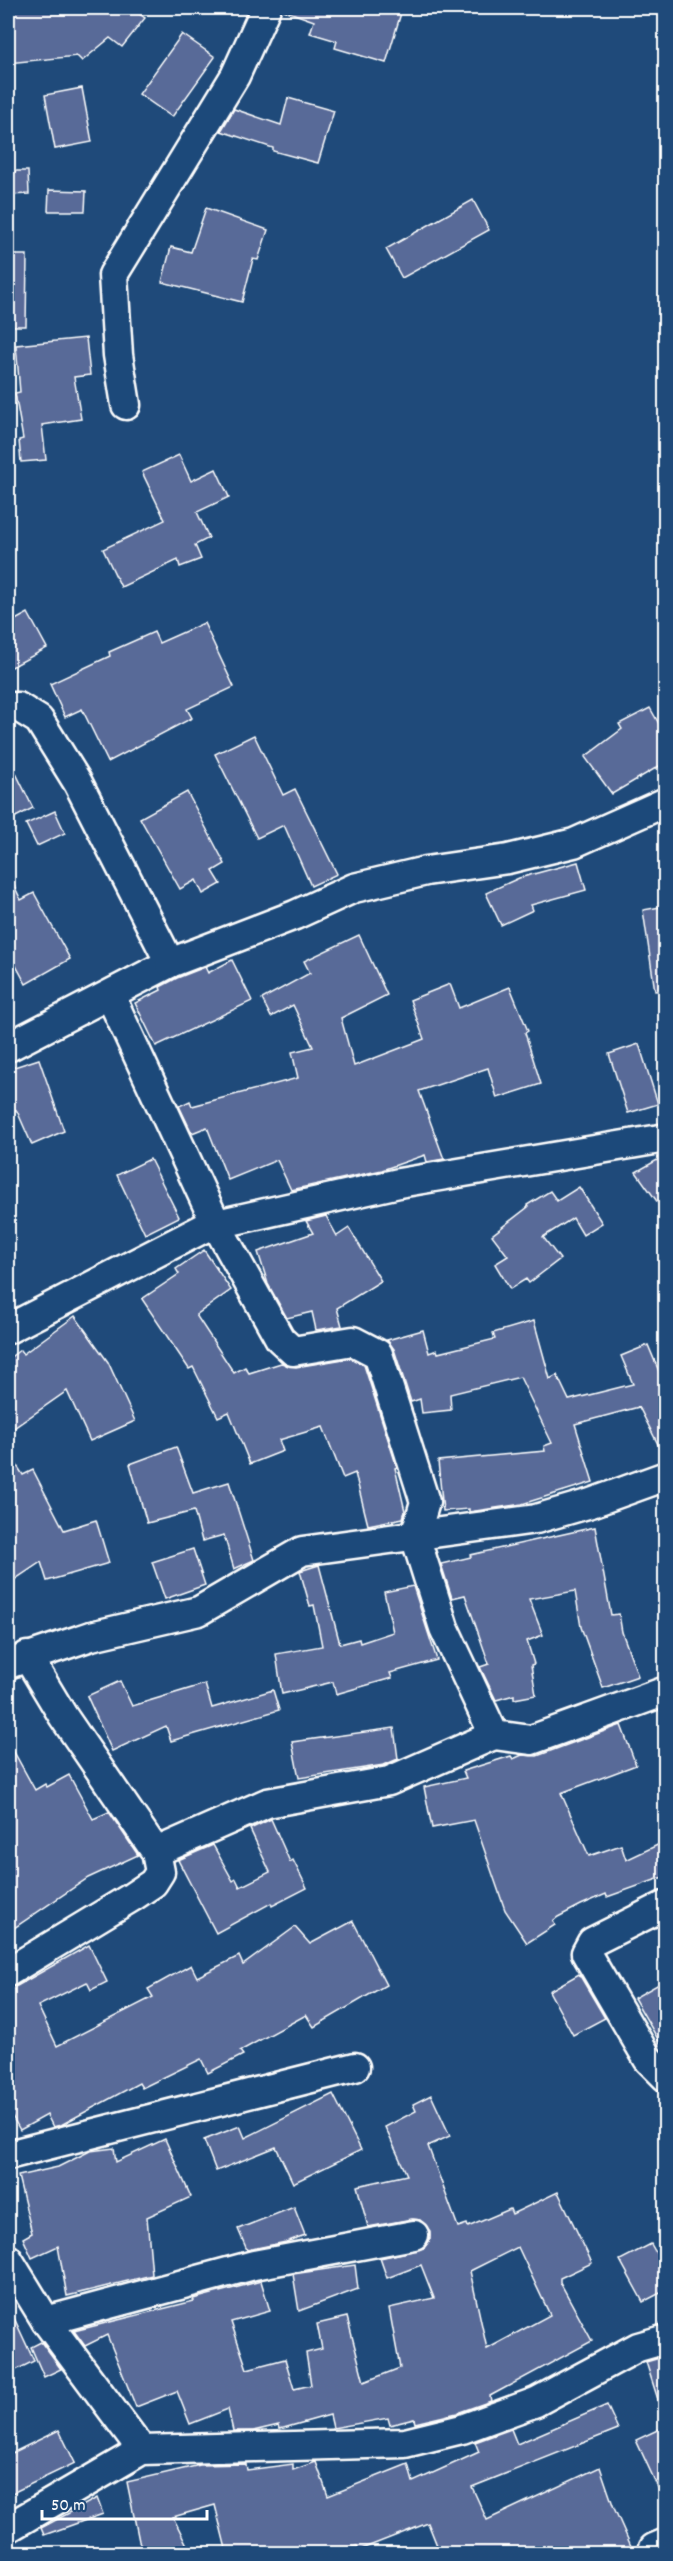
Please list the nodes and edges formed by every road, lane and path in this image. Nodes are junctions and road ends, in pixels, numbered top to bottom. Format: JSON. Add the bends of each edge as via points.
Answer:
{"nodes":[{"id":1,"x":266,"y":8,"type":"edge"},
{"id":2,"x":126,"y":405,"type":"dead end"},
{"id":3,"x":8,"y":707,"type":"edge"},
{"id":4,"x":666,"y":802,"type":"edge"},
{"id":5,"x":170,"y":963,"type":"junction"},
{"id":6,"x":110,"y":995,"type":"junction"},
{"id":7,"x":8,"y":1047,"type":"edge"},
{"id":8,"x":666,"y":1138,"type":"edge"},
{"id":9,"x":216,"y":1224,"type":"junction"},
{"id":10,"x":8,"y":1329,"type":"edge"},
{"id":11,"x":666,"y":1476,"type":"edge"},
{"id":12,"x":415,"y":1536,"type":"junction"},
{"id":13,"x":17,"y":1660,"type":"edge"},
{"id":14,"x":666,"y":1690,"type":"edge"},
{"id":15,"x":494,"y":1735,"type":"junction"},
{"id":16,"x":156,"y":1852,"type":"junction"},
{"id":17,"x":666,"y":1905,"type":"edge"},
{"id":18,"x":8,"y":1972,"type":"edge"},
{"id":19,"x":355,"y":2067,"type":"dead end"},
{"id":20,"x":666,"y":2077,"type":"edge"},
{"id":21,"x":8,"y":2155,"type":"edge"},
{"id":22,"x":414,"y":2235,"type":"dead end"},
{"id":23,"x":8,"y":2259,"type":"edge"},
{"id":24,"x":46,"y":2321,"type":"junction"},
{"id":25,"x":666,"y":2339,"type":"edge"},
{"id":26,"x":142,"y":2450,"type":"junction"},
{"id":27,"x":8,"y":2528,"type":"edge"},
{"id":28,"x":666,"y":2543,"type":"edge"},
{"id":29,"x":651,"y":2553,"type":"edge"}],
"edges":[{"from":1,"to":2,"type":"street","via":[[234,76],[113,275]]},
{"from":3,"to":5,"type":"street","via":[[18,707],[39,720],[78,783]]},
{"from":4,"to":5,"type":"street","via":[[574,843],[354,888]]},
{"from":5,"to":6,"type":"street"},
{"from":6,"to":7,"type":"street"},
{"from":6,"to":9,"type":"street"},
{"from":8,"to":9,"type":"street","via":[[399,1183]]},
{"from":9,"to":10,"type":"street"},
{"from":9,"to":12,"type":"street","via":[[280,1339],[293,1351],[353,1341],[378,1354],[425,1502]]},
{"from":11,"to":12,"type":"street","via":[[536,1519]]},
{"from":12,"to":13,"type":"street","via":[[302,1551],[199,1611],[91,1636]]},
{"from":12,"to":15,"type":"street","via":[[444,1628]]},
{"from":13,"to":16,"type":"street","via":[[63,1716]]},
{"from":14,"to":15,"type":"street","via":[[531,1740]]},
{"from":15,"to":16,"type":"street","via":[[388,1781],[267,1803]]},
{"from":16,"to":18,"type":"street","via":[[160,1872],[153,1882]]},
{"from":17,"to":20,"type":"street","via":[[592,1942],[586,1953],[648,2059]]},
{"from":19,"to":21,"type":"street"},
{"from":22,"to":24,"type":"street","via":[[254,2265]]},
{"from":23,"to":24,"type":"street"},
{"from":24,"to":26,"type":"street"},
{"from":25,"to":26,"type":"street","via":[[638,2347],[536,2402],[462,2429],[405,2443]]},
{"from":26,"to":27,"type":"street"},
{"from":28,"to":29,"type":"street"}]}
